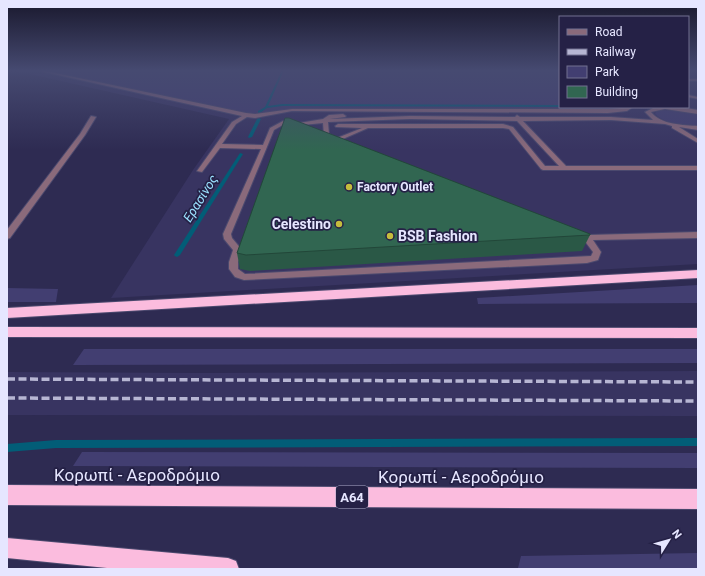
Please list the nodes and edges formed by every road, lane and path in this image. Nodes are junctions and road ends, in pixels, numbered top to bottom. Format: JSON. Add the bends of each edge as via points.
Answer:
{"nodes":[{"id":1,"x":162,"y":97,"type":"edge"},
{"id":2,"x":630,"y":108,"type":"edge"},
{"id":3,"x":658,"y":108,"type":"edge"},
{"id":4,"x":677,"y":108,"type":"edge"},
{"id":5,"x":689,"y":109,"type":"edge"},
{"id":6,"x":648,"y":112,"type":"junction"},
{"id":7,"x":698,"y":112,"type":"edge"},
{"id":8,"x":364,"y":114,"type":"junction"},
{"id":9,"x":246,"y":115,"type":"junction"},
{"id":10,"x":295,"y":115,"type":"junction"},
{"id":11,"x":517,"y":117,"type":"junction"},
{"id":12,"x":93,"y":118,"type":"dead end"},
{"id":13,"x":325,"y":120,"type":"junction"},
{"id":14,"x":302,"y":122,"type":"junction"},
{"id":15,"x":290,"y":123,"type":"junction"},
{"id":16,"x":668,"y":123,"type":"junction"},
{"id":17,"x":338,"y":126,"type":"dead end"},
{"id":18,"x":369,"y":126,"type":"junction"},
{"id":19,"x":698,"y":128,"type":"edge"},
{"id":20,"x":336,"y":140,"type":"junction"},
{"id":21,"x":698,"y":142,"type":"edge"},
{"id":22,"x":351,"y":145,"type":"edge"},
{"id":23,"x":218,"y":146,"type":"junction"},
{"id":24,"x":265,"y":147,"type":"junction"},
{"id":25,"x":564,"y":168,"type":"junction"},
{"id":26,"x":698,"y":168,"type":"edge"},
{"id":27,"x":200,"y":171,"type":"dead end"},
{"id":28,"x":573,"y":232,"type":"edge"},
{"id":29,"x":698,"y":235,"type":"edge"},
{"id":30,"x":7,"y":236,"type":"edge"},
{"id":31,"x":587,"y":238,"type":"junction"},
{"id":32,"x":698,"y":274,"type":"edge"},
{"id":33,"x":7,"y":313,"type":"edge"},
{"id":34,"x":7,"y":332,"type":"edge"},
{"id":35,"x":698,"y":332,"type":"edge"},
{"id":36,"x":7,"y":495,"type":"edge"},
{"id":37,"x":698,"y":499,"type":"edge"},
{"id":38,"x":7,"y":548,"type":"edge"},
{"id":39,"x":228,"y":569,"type":"edge"}],
"edges":[{"from":1,"to":9,"type":"street"},
{"from":2,"to":9,"type":"street","via":[[608,111],[300,110]]},
{"from":3,"to":6,"type":"street"},
{"from":4,"to":5,"type":"street"},
{"from":5,"to":7,"type":"street"},
{"from":6,"to":11,"type":"street","via":[[634,115]]},
{"from":6,"to":16,"type":"street","via":[[652,117]]},
{"from":8,"to":10,"type":"street"},
{"from":8,"to":11,"type":"street"},
{"from":8,"to":13,"type":"street","via":[[334,116]]},
{"from":9,"to":23,"type":"street","via":[[234,122]]},
{"from":10,"to":14,"type":"street","via":[[307,118]]},
{"from":10,"to":15,"type":"street","via":[[282,120]]},
{"from":11,"to":13,"type":"street"},
{"from":11,"to":16,"type":"street","via":[[636,119]]},
{"from":11,"to":25,"type":"street"},
{"from":12,"to":30,"type":"street"},
{"from":13,"to":14,"type":"street"},
{"from":13,"to":20,"type":"street","via":[[326,135]]},
{"from":14,"to":15,"type":"street"},
{"from":15,"to":24,"type":"street","via":[[272,129]]},
{"from":16,"to":19,"type":"street"},
{"from":16,"to":21,"type":"street"},
{"from":17,"to":18,"type":"street"},
{"from":18,"to":20,"type":"street"},
{"from":18,"to":25,"type":"street","via":[[508,127],[542,168]]},
{"from":20,"to":22,"type":"street"},
{"from":23,"to":24,"type":"street"},
{"from":23,"to":27,"type":"street"},
{"from":24,"to":31,"type":"street","via":[[227,234],[228,239],[238,250],[232,264],[233,268],[244,277],[587,260],[595,258],[597,252]]},
{"from":25,"to":26,"type":"street"},
{"from":28,"to":31,"type":"street"},
{"from":29,"to":31,"type":"street"},
{"from":32,"to":33,"type":"highway"},
{"from":34,"to":35,"type":"highway"},
{"from":36,"to":37,"type":"highway","name":"Κορωπί - Αεροδρόμιο","number":"Α64"},
{"from":38,"to":39,"type":"highway"}]}
